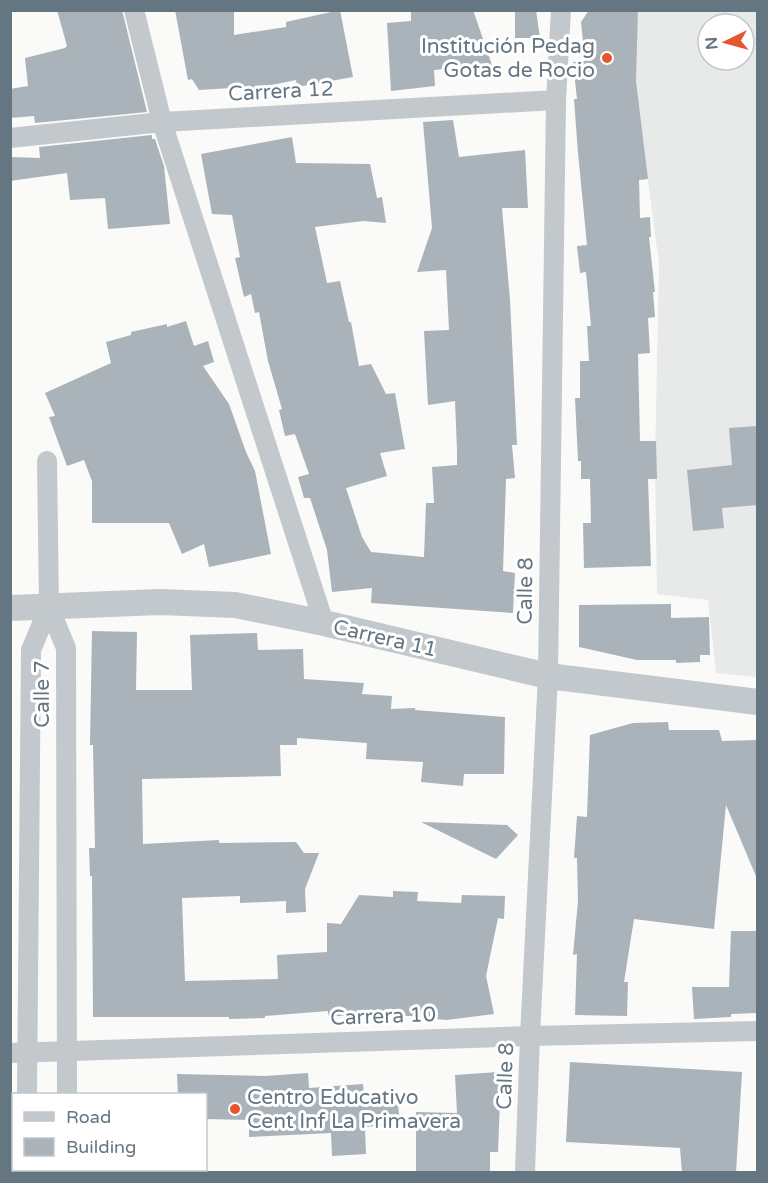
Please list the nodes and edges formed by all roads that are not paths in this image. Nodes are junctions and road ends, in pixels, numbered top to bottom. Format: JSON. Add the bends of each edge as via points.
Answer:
{"nodes":[{"id":1,"x":134,"y":10,"type":"edge"},
{"id":2,"x":561,"y":10,"type":"edge"},
{"id":3,"x":556,"y":100,"type":"junction"},
{"id":4,"x":162,"y":123,"type":"junction"},
{"id":5,"x":10,"y":138,"type":"edge"},
{"id":6,"x":47,"y":460,"type":"dead end"},
{"id":7,"x":49,"y":607,"type":"junction"},
{"id":8,"x":10,"y":608,"type":"edge"},
{"id":9,"x":324,"y":623,"type":"junction"},
{"id":10,"x":548,"y":676,"type":"junction"},
{"id":11,"x":758,"y":702,"type":"edge"},
{"id":12,"x":758,"y":1031,"type":"edge"},
{"id":13,"x":530,"y":1036,"type":"junction"},
{"id":14,"x":67,"y":1051,"type":"junction"},
{"id":15,"x":19,"y":1052,"type":"edge"},
{"id":16,"x":27,"y":1093,"type":"edge"},
{"id":17,"x":67,"y":1093,"type":"edge"},
{"id":18,"x":525,"y":1173,"type":"edge"}],
"edges":[{"from":1,"to":4,"type":"street"},
{"from":2,"to":3,"type":"street","name":"Calle 8"},
{"from":3,"to":4,"type":"street","name":"Carrera 12"},
{"from":3,"to":10,"type":"street","name":"Calle 8"},
{"from":4,"to":5,"type":"street","name":"Carrera 12"},
{"from":4,"to":9,"type":"street"},
{"from":6,"to":7,"type":"street"},
{"from":7,"to":8,"type":"street","name":"Carrera 11"},
{"from":7,"to":9,"type":"street","name":"Carrera 11","via":[[160,602],[235,605]]},
{"from":7,"to":14,"type":"street","name":"Calle 7","via":[[66,648]]},
{"from":7,"to":15,"type":"street","name":"Calle 7","via":[[31,650]]},
{"from":9,"to":10,"type":"street","name":"Carrera 11"},
{"from":10,"to":11,"type":"street","name":"Carrera 11"},
{"from":10,"to":13,"type":"street","name":"Calle 8"},
{"from":12,"to":13,"type":"street","name":"Carrera 10"},
{"from":13,"to":14,"type":"street","name":"Carrera 10"},
{"from":13,"to":18,"type":"street","name":"Calle 8"},
{"from":14,"to":15,"type":"street","name":"Carrera 10"},
{"from":14,"to":17,"type":"street","name":"Calle 7"},
{"from":15,"to":16,"type":"street","name":"Calle 7"}]}
